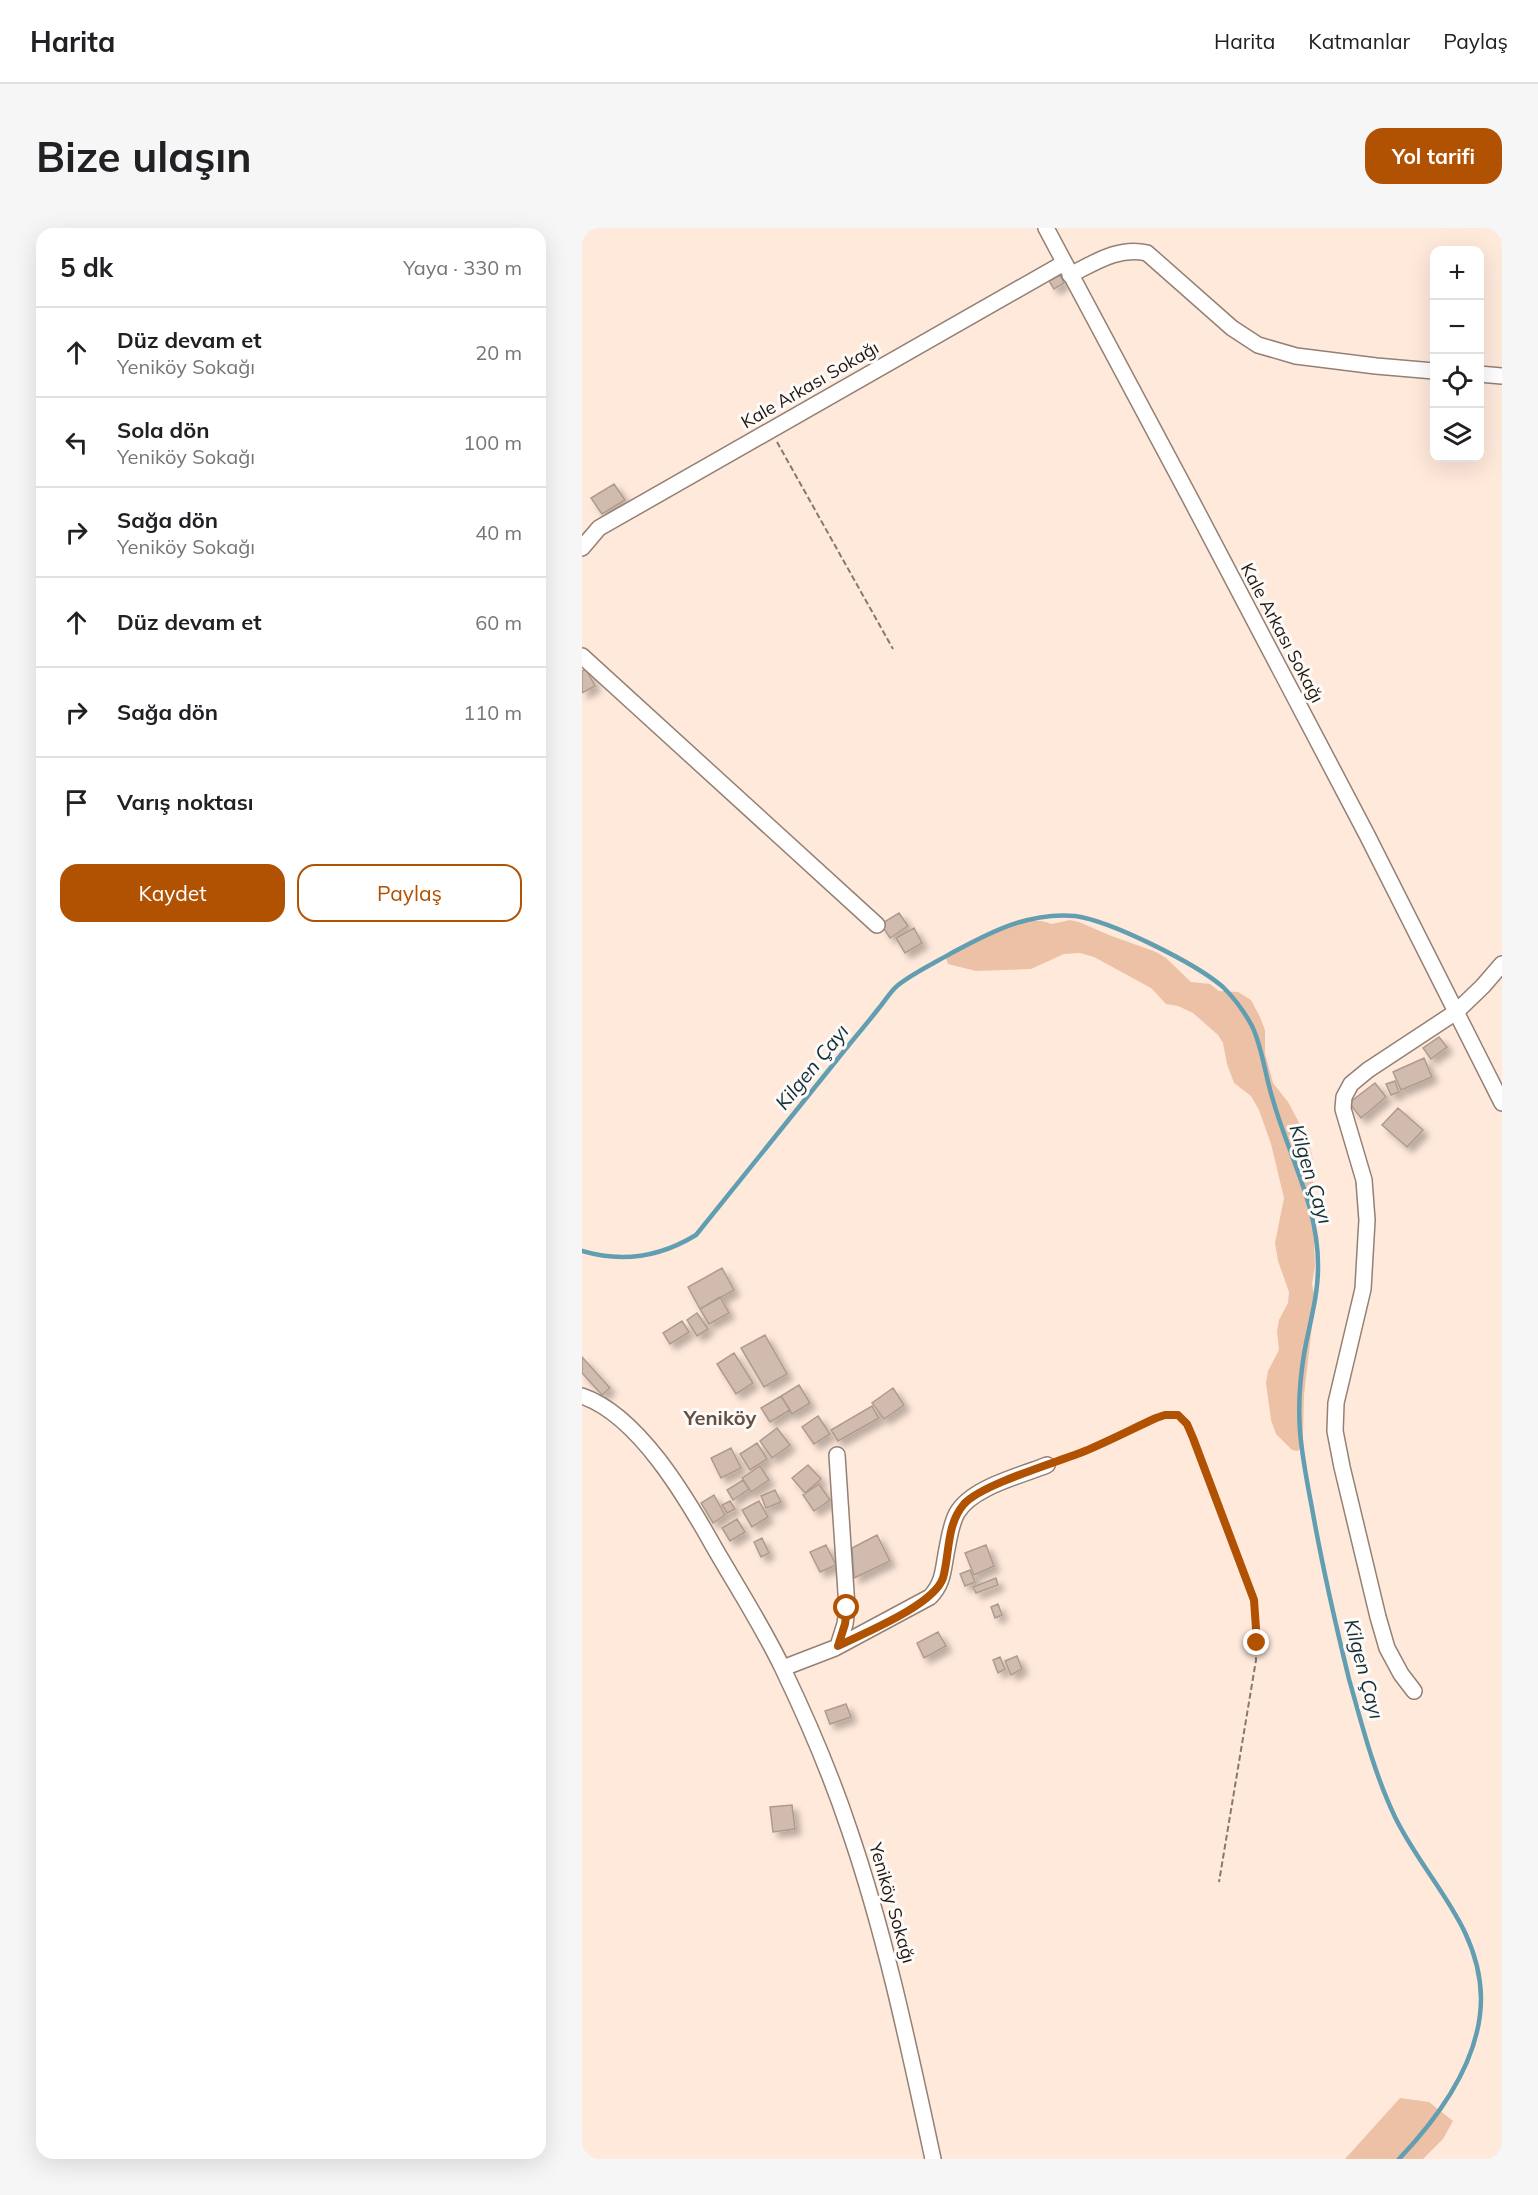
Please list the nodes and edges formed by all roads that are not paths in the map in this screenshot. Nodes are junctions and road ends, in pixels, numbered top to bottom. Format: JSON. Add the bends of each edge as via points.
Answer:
{"nodes":[{"id":1,"x":1046,"y":228,"type":"edge"},
{"id":2,"x":1067,"y":269,"type":"junction"},
{"id":3,"x":1430,"y":371,"type":"edge"},
{"id":4,"x":1484,"y":374,"type":"edge"},
{"id":5,"x":1502,"y":376,"type":"edge"},
{"id":6,"x":582,"y":548,"type":"edge"},
{"id":7,"x":582,"y":656,"type":"edge"},
{"id":8,"x":878,"y":925,"type":"dead end"},
{"id":9,"x":1502,"y":964,"type":"edge"},
{"id":10,"x":1456,"y":1012,"type":"junction"},
{"id":11,"x":1502,"y":1103,"type":"edge"},
{"id":12,"x":582,"y":1396,"type":"edge"},
{"id":13,"x":837,"y":1455,"type":"dead end"},
{"id":14,"x":1047,"y":1465,"type":"road end"},
{"id":15,"x":838,"y":1646,"type":"junction"},
{"id":16,"x":783,"y":1668,"type":"junction"},
{"id":17,"x":1414,"y":1691,"type":"dead end"},
{"id":18,"x":933,"y":2159,"type":"edge"}],
"edges":[{"from":1,"to":2,"type":"street","name":"Kale Arkası Sokağı"},
{"from":2,"to":3,"type":"street","name":"Kale Arkası Sokağı","via":[[1136,250],[1147,253],[1232,328],[1258,345],[1296,356]]},
{"from":2,"to":6,"type":"street","name":"Kale Arkası Sokağı","via":[[599,528]]},
{"from":2,"to":10,"type":"street","name":"Kale Arkası Sokağı"},
{"from":4,"to":5,"type":"street"},
{"from":7,"to":8,"type":"street"},
{"from":9,"to":10,"type":"street"},
{"from":10,"to":11,"type":"street","name":"Kale Arkası Sokağı"},
{"from":10,"to":17,"type":"street","via":[[1351,1084],[1342,1109],[1364,1180],[1367,1220],[1362,1289],[1336,1403],[1335,1431],[1387,1648]]},
{"from":12,"to":16,"type":"street","name":"Yeniköy Sokağı","via":[[610,1410],[667,1469]]},
{"from":13,"to":15,"type":"street","via":[[847,1608]]},
{"from":14,"to":15,"type":"street","via":[[973,1496],[954,1521],[938,1588],[919,1604]]},
{"from":15,"to":16,"type":"street"},
{"from":16,"to":18,"type":"street","name":"Yeniköy Sokağı","via":[[849,1827],[876,1912]]}]}
